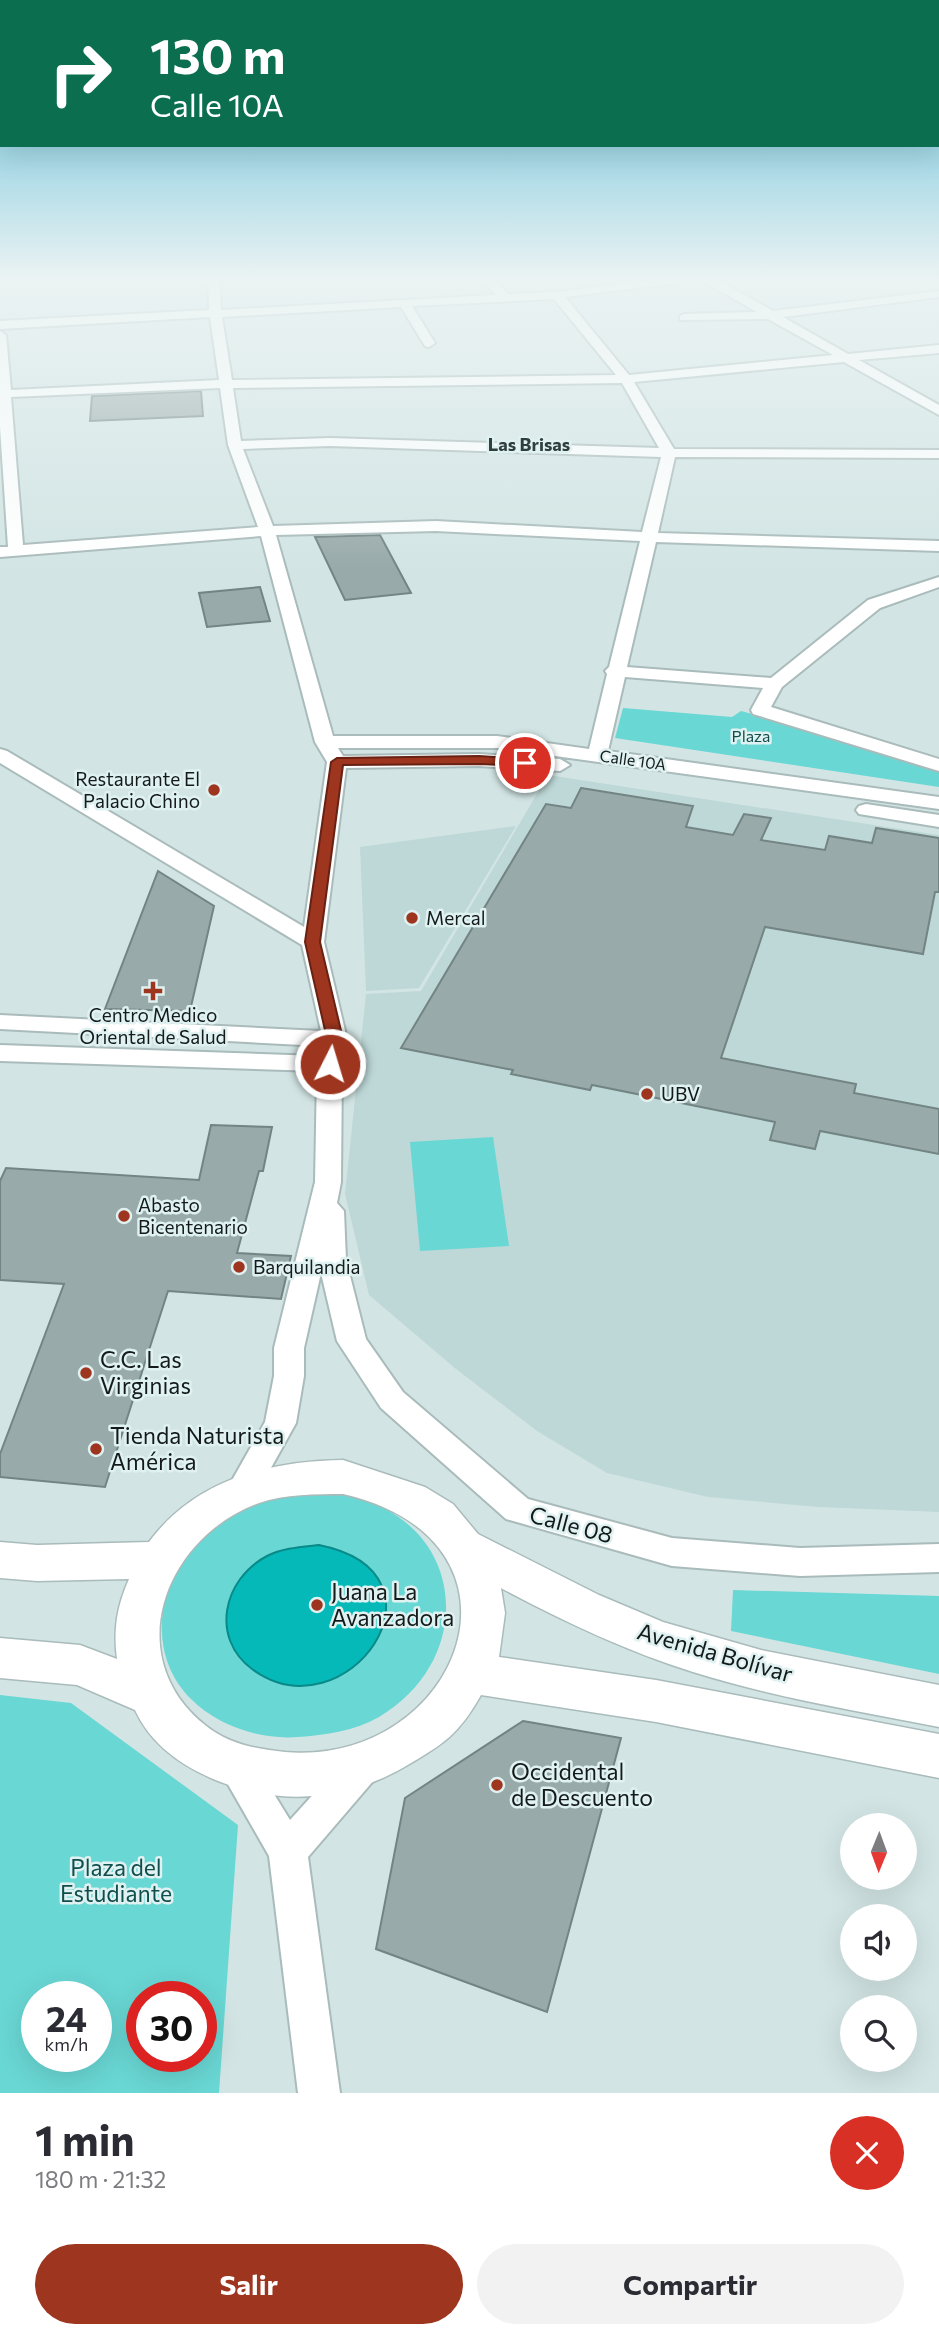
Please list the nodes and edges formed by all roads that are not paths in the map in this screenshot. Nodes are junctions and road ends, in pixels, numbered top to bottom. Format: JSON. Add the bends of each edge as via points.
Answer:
{"nodes":[{"id":1,"x":1,"y":374,"type":"edge"},
{"id":2,"x":226,"y":374,"type":"edge"},
{"id":3,"x":622,"y":374,"type":"edge"},
{"id":4,"x":682,"y":374,"type":"edge"},
{"id":5,"x":875,"y":374,"type":"edge"},
{"id":6,"x":626,"y":379,"type":"junction"},
{"id":7,"x":228,"y":384,"type":"junction"},
{"id":8,"x":2,"y":394,"type":"edge"},
{"id":9,"x":939,"y":411,"type":"edge"},
{"id":10,"x":235,"y":444,"type":"junction"},
{"id":11,"x":669,"y":453,"type":"junction"},
{"id":12,"x":939,"y":454,"type":"edge"},
{"id":13,"x":267,"y":531,"type":"junction"},
{"id":14,"x":648,"y":537,"type":"junction"},
{"id":15,"x":939,"y":546,"type":"edge"},
{"id":16,"x":8,"y":551,"type":"edge"},
{"id":17,"x":939,"y":582,"type":"edge"},
{"id":18,"x":614,"y":671,"type":"junction"},
{"id":19,"x":775,"y":684,"type":"junction"},
{"id":20,"x":325,"y":742,"type":"junction"},
{"id":21,"x":0,"y":755,"type":"edge"},
{"id":22,"x":597,"y":755,"type":"junction"},
{"id":23,"x":337,"y":762,"type":"junction"},
{"id":24,"x":939,"y":765,"type":"edge"},
{"id":25,"x":939,"y":803,"type":"edge"},
{"id":26,"x":939,"y":821,"type":"edge"},
{"id":27,"x":313,"y":942,"type":"junction"},
{"id":28,"x":0,"y":1022,"type":"edge"},
{"id":29,"x":335,"y":1039,"type":"junction"},
{"id":30,"x":0,"y":1054,"type":"edge"},
{"id":31,"x":330,"y":1064,"type":"junction"},
{"id":32,"x":328,"y":1182,"type":"junction"},
{"id":33,"x":243,"y":1491,"type":"junction"},
{"id":34,"x":464,"y":1547,"type":"junction"},
{"id":35,"x":939,"y":1558,"type":"edge"},
{"id":36,"x":0,"y":1560,"type":"edge"},
{"id":37,"x":157,"y":1560,"type":"junction"},
{"id":38,"x":0,"y":1658,"type":"edge"},
{"id":39,"x":472,"y":1673,"type":"junction"},
{"id":40,"x":148,"y":1694,"type":"junction"},
{"id":41,"x":939,"y":1706,"type":"edge"},
{"id":42,"x":939,"y":1756,"type":"edge"},
{"id":43,"x":362,"y":1766,"type":"junction"},
{"id":44,"x":237,"y":1767,"type":"junction"},
{"id":45,"x":288,"y":1852,"type":"junction"},
{"id":46,"x":319,"y":2093,"type":"edge"}],
"edges":[{"from":1,"to":8,"type":"street"},
{"from":2,"to":7,"type":"street"},
{"from":3,"to":6,"type":"street"},
{"from":4,"to":6,"type":"street"},
{"from":5,"to":9,"type":"street"},
{"from":6,"to":7,"type":"street"},
{"from":6,"to":11,"type":"street"},
{"from":7,"to":8,"type":"street"},
{"from":7,"to":10,"type":"street"},
{"from":8,"to":16,"type":"street"},
{"from":10,"to":11,"type":"street","via":[[360,443]]},
{"from":10,"to":13,"type":"street"},
{"from":11,"to":12,"type":"street"},
{"from":11,"to":14,"type":"street"},
{"from":13,"to":14,"type":"street","via":[[436,526]]},
{"from":13,"to":16,"type":"street"},
{"from":13,"to":20,"type":"street"},
{"from":14,"to":15,"type":"street"},
{"from":14,"to":18,"type":"street"},
{"from":17,"to":19,"type":"street","via":[[874,604]]},
{"from":18,"to":19,"type":"street"},
{"from":18,"to":22,"type":"street"},
{"from":19,"to":24,"type":"street","via":[[761,704],[760,710],[767,715]]},
{"from":20,"to":22,"type":"street","name":"Calle 10A","via":[[497,741]]},
{"from":20,"to":23,"type":"street"},
{"from":21,"to":27,"type":"street"},
{"from":22,"to":25,"type":"street","name":"Calle 10A"},
{"from":23,"to":26,"type":"street","name":"Calle 10A","via":[[479,760],[571,765]]},
{"from":23,"to":27,"type":"street"},
{"from":27,"to":29,"type":"street"},
{"from":28,"to":29,"type":"street"},
{"from":29,"to":31,"type":"street"},
{"from":30,"to":31,"type":"street"},
{"from":31,"to":32,"type":"street"},
{"from":32,"to":33,"type":"street","via":[[289,1348],[280,1423]]},
{"from":32,"to":35,"type":"street","name":"Calle 08","via":[[332,1260],[352,1341],[392,1400],[518,1510],[672,1552],[800,1562]]},
{"from":33,"to":34,"type":"street","via":[[292,1478],[318,1477],[343,1477],[391,1488],[433,1512]]},
{"from":33,"to":37,"type":"street","via":[[194,1520]]},
{"from":34,"to":39,"type":"street","via":[[481,1586],[484,1629]]},
{"from":34,"to":41,"type":"street","name":"Avenida Bolívar","via":[[566,1601],[658,1640],[820,1682]]},
{"from":36,"to":37,"type":"street"},
{"from":37,"to":40,"type":"street","via":[[139,1603],[135,1650]]},
{"from":38,"to":40,"type":"street","via":[[79,1665]]},
{"from":39,"to":42,"type":"street","via":[[656,1701]]},
{"from":39,"to":43,"type":"street","via":[[429,1728]]},
{"from":40,"to":44,"type":"street","via":[[169,1725],[200,1750]]},
{"from":43,"to":44,"type":"street","via":[[299,1777]]},
{"from":43,"to":45,"type":"street"},
{"from":44,"to":45,"type":"street"},
{"from":45,"to":46,"type":"street"}]}
